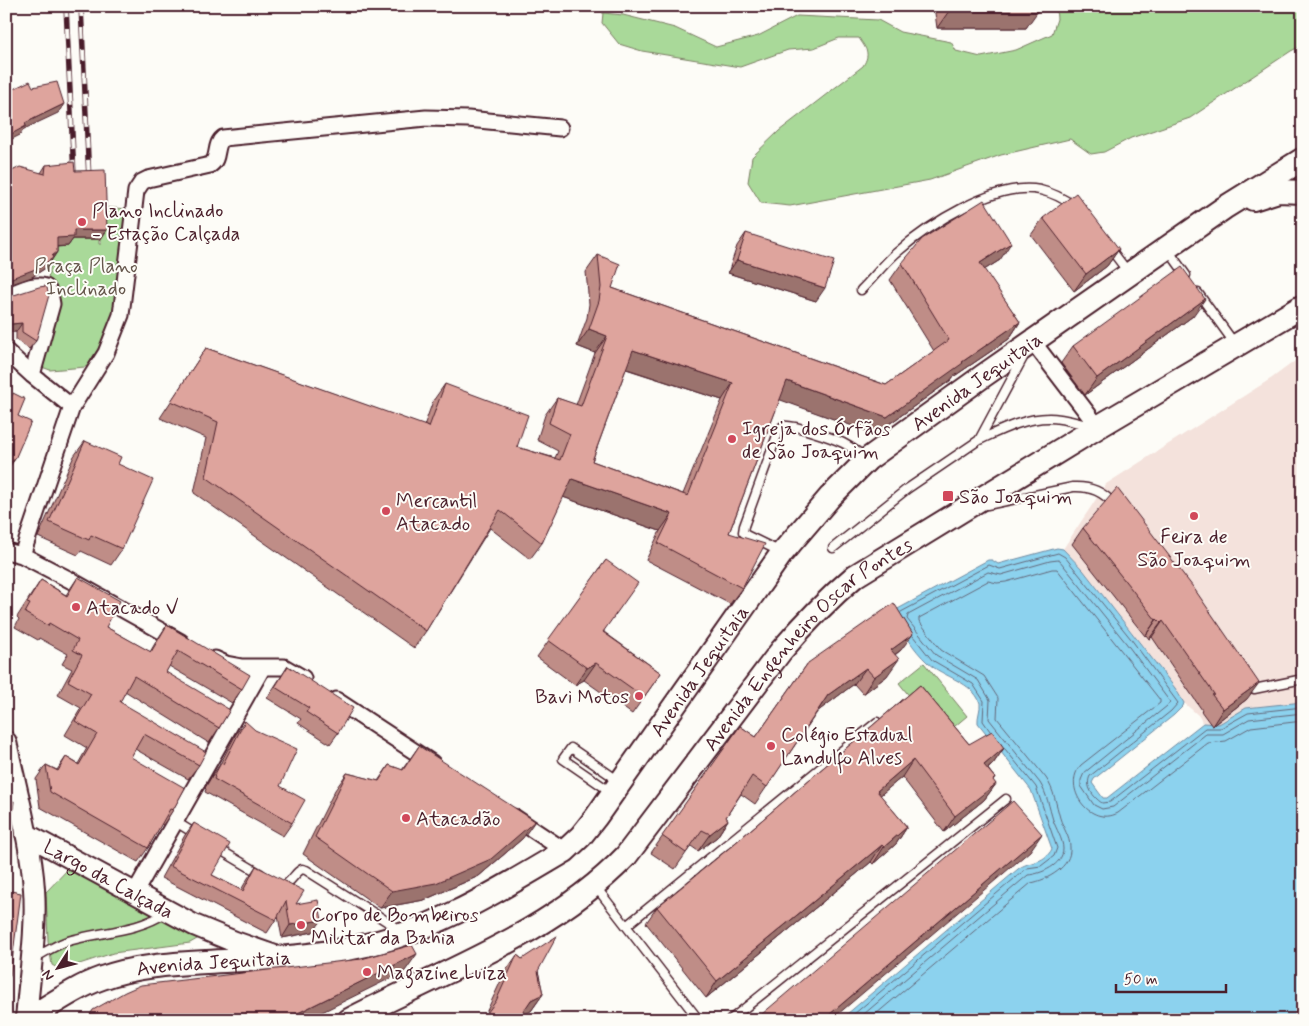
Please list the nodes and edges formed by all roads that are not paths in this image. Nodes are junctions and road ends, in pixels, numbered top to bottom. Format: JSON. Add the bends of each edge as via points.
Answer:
{"nodes":[{"id":1,"x":560,"y":128,"type":"dead end"},
{"id":2,"x":1303,"y":160,"type":"edge"},
{"id":3,"x":1303,"y":192,"type":"edge"},
{"id":4,"x":1224,"y":208,"type":"junction"},
{"id":5,"x":1079,"y":210,"type":"edge"},
{"id":6,"x":1102,"y":238,"type":"edge"},
{"id":7,"x":1166,"y":248,"type":"junction"},
{"id":8,"x":1130,"y":274,"type":"junction"},
{"id":9,"x":861,"y":290,"type":"dead end"},
{"id":10,"x":6,"y":296,"type":"edge"},
{"id":11,"x":1303,"y":306,"type":"edge"},
{"id":12,"x":1033,"y":342,"type":"junction"},
{"id":13,"x":1236,"y":344,"type":"junction"},
{"id":14,"x":6,"y":351,"type":"edge"},
{"id":15,"x":32,"y":375,"type":"junction"},
{"id":16,"x":72,"y":408,"type":"junction"},
{"id":17,"x":1098,"y":427,"type":"junction"},
{"id":18,"x":979,"y":440,"type":"junction"},
{"id":19,"x":868,"y":459,"type":"junction"},
{"id":20,"x":963,"y":510,"type":"junction"},
{"id":21,"x":1123,"y":515,"type":"edge"},
{"id":22,"x":833,"y":548,"type":"dead end"},
{"id":23,"x":6,"y":551,"type":"edge"},
{"id":24,"x":782,"y":553,"type":"junction"},
{"id":25,"x":22,"y":555,"type":"junction"},
{"id":26,"x":263,"y":667,"type":"junction"},
{"id":27,"x":1240,"y":678,"type":"edge"},
{"id":28,"x":1303,"y":680,"type":"edge"},
{"id":29,"x":877,"y":722,"type":"edge"},
{"id":30,"x":6,"y":742,"type":"edge"},
{"id":31,"x":441,"y":769,"type":"edge"},
{"id":32,"x":617,"y":787,"type":"junction"},
{"id":33,"x":1006,"y":799,"type":"dead end"},
{"id":34,"x":498,"y":807,"type":"edge"},
{"id":35,"x":176,"y":822,"type":"junction"},
{"id":36,"x":26,"y":834,"type":"junction"},
{"id":37,"x":565,"y":851,"type":"junction"},
{"id":38,"x":594,"y":885,"type":"junction"},
{"id":39,"x":134,"y":894,"type":"junction"},
{"id":40,"x":167,"y":912,"type":"junction"},
{"id":41,"x":626,"y":926,"type":"junction"},
{"id":42,"x":406,"y":933,"type":"junction"},
{"id":43,"x":280,"y":958,"type":"junction"},
{"id":44,"x":31,"y":960,"type":"junction"},
{"id":45,"x":357,"y":1018,"type":"edge"},
{"id":46,"x":26,"y":1020,"type":"edge"},
{"id":47,"x":700,"y":1020,"type":"edge"},
{"id":48,"x":730,"y":1020,"type":"edge"}],
"edges":[{"from":1,"to":16,"type":"street","via":[[468,118],[426,118],[222,138],[218,142],[214,163],[148,179],[136,191],[121,315],[106,353]]},
{"from":2,"to":4,"type":"main road","name":"Avenida Jequitaia"},
{"from":3,"to":4,"type":"main road","via":[[1278,191]]},
{"from":4,"to":7,"type":"main road","name":"Avenida Jequitaia"},
{"from":5,"to":9,"type":"lane","via":[[1060,196],[1038,190],[1013,190],[987,197],[957,210],[923,232],[895,254]]},
{"from":6,"to":8,"type":"lane"},
{"from":7,"to":8,"type":"main road","name":"Avenida Jequitaia"},
{"from":7,"to":13,"type":"lane"},
{"from":8,"to":12,"type":"main road","name":"Avenida Jequitaia"},
{"from":10,"to":15,"type":"street","via":[[40,285],[50,293],[52,304]]},
{"from":11,"to":13,"type":"main road","name":"Avenida Engenheiro Oscar Pontes"},
{"from":12,"to":17,"type":"street"},
{"from":12,"to":18,"type":"lane"},
{"from":12,"to":19,"type":"main road","name":"Avenida Jequitaia"},
{"from":13,"to":17,"type":"main road","name":"Avenida Engenheiro Oscar Pontes"},
{"from":14,"to":15,"type":"street"},
{"from":15,"to":16,"type":"street"},
{"from":16,"to":25,"type":"street"},
{"from":17,"to":18,"type":"lane","via":[[1050,418],[1026,421]]},
{"from":17,"to":20,"type":"main road","name":"Avenida Engenheiro Oscar Pontes"},
{"from":18,"to":22,"type":"lane","via":[[907,489]]},
{"from":19,"to":24,"type":"main road","name":"Avenida Jequitaia"},
{"from":19,"to":24,"type":"lane","via":[[830,438],[782,426],[744,526],[746,536]]},
{"from":20,"to":21,"type":"lane","via":[[1085,487],[1108,497]]},
{"from":20,"to":38,"type":"main road","name":"Avenida Engenheiro Oscar Pontes","via":[[856,576],[798,630],[626,856]]},
{"from":23,"to":25,"type":"street"},
{"from":24,"to":32,"type":"main road","name":"Avenida Jequitaia"},
{"from":25,"to":26,"type":"street","via":[[199,652],[226,664]]},
{"from":26,"to":31,"type":"street","via":[[284,667]]},
{"from":26,"to":35,"type":"street"},
{"from":27,"to":28,"type":"lane","via":[[1254,689]]},
{"from":29,"to":41,"type":"lane"},
{"from":30,"to":36,"type":"main road"},
{"from":32,"to":32,"type":"lane","via":[[563,759],[570,748]]},
{"from":32,"to":37,"type":"main road","name":"Avenida Jequitaia","via":[[581,836]]},
{"from":33,"to":48,"type":"lane"},
{"from":34,"to":37,"type":"street"},
{"from":35,"to":39,"type":"street"},
{"from":35,"to":42,"type":"lane","via":[[279,885],[288,884],[298,871],[306,870]]},
{"from":36,"to":39,"type":"main road","name":"Largo da Calçada"},
{"from":36,"to":44,"type":"main road","name":"Largo da Calçada","via":[[34,889]]},
{"from":37,"to":42,"type":"main road","name":"Avenida Jequitaia","via":[[443,919]]},
{"from":38,"to":41,"type":"lane"},
{"from":38,"to":45,"type":"main road","name":"Avenida Engenheiro Oscar Pontes","via":[[527,931]]},
{"from":39,"to":40,"type":"main road","name":"Largo da Calçada"},
{"from":40,"to":43,"type":"main road","name":"Largo da Calçada"},
{"from":40,"to":44,"type":"lane","via":[[136,927],[62,943]]},
{"from":41,"to":47,"type":"lane"},
{"from":42,"to":43,"type":"main road","name":"Avenida Jequitaia","via":[[356,948]]},
{"from":43,"to":46,"type":"main road","name":"Avenida Jequitaia","via":[[174,964],[134,970],[88,984]]},
{"from":44,"to":46,"type":"main road","name":"Largo da Calçada"}]}
